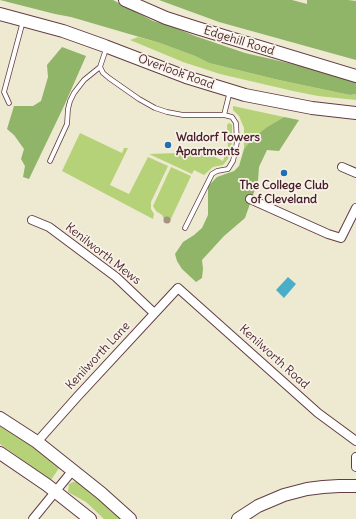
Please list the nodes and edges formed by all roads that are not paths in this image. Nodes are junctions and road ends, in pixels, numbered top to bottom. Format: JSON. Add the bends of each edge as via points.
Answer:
{"nodes":[{"id":1,"x":125,"y":0,"type":"edge"},
{"id":2,"x":0,"y":14,"type":"edge"},
{"id":3,"x":23,"y":20,"type":"junction"},
{"id":4,"x":107,"y":47,"type":"junction"},
{"id":5,"x":100,"y":67,"type":"junction"},
{"id":6,"x":356,"y":76,"type":"edge"},
{"id":7,"x":230,"y":91,"type":"junction"},
{"id":8,"x":9,"y":103,"type":"dead end"},
{"id":9,"x":356,"y":113,"type":"edge"},
{"id":10,"x":224,"y":115,"type":"junction"},
{"id":11,"x":50,"y":161,"type":"dead end"},
{"id":12,"x":342,"y":167,"type":"dead end"},
{"id":13,"x":356,"y":173,"type":"edge"},
{"id":14,"x":250,"y":199,"type":"dead end"},
{"id":15,"x":356,"y":208,"type":"edge"},
{"id":16,"x":32,"y":220,"type":"dead end"},
{"id":17,"x":185,"y":228,"type":"dead end"},
{"id":18,"x":178,"y":288,"type":"joint"},
{"id":19,"x":154,"y":313,"type":"junction"},
{"id":20,"x":0,"y":418,"type":"edge"},
{"id":21,"x":356,"y":441,"type":"edge"},
{"id":22,"x":37,"y":442,"type":"junction"},
{"id":23,"x":0,"y":452,"type":"edge"},
{"id":24,"x":356,"y":457,"type":"edge"},
{"id":25,"x":356,"y":466,"type":"edge"},
{"id":26,"x":73,"y":470,"type":"junction"},
{"id":27,"x":356,"y":486,"type":"edge"},
{"id":28,"x":55,"y":491,"type":"junction"},
{"id":29,"x":33,"y":519,"type":"edge"},
{"id":30,"x":90,"y":519,"type":"edge"},
{"id":31,"x":130,"y":519,"type":"edge"},
{"id":32,"x":238,"y":519,"type":"edge"}],
"edges":[{"from":1,"to":6,"type":"street","name":"Edgehill Road","via":[[166,18]]},
{"from":2,"to":3,"type":"street","name":"Overlook Road"},
{"from":3,"to":4,"type":"street","name":"Overlook Road"},
{"from":3,"to":8,"type":"lane","via":[[4,92]]},
{"from":4,"to":5,"type":"lane"},
{"from":4,"to":7,"type":"street","name":"Overlook Road"},
{"from":5,"to":10,"type":"lane","via":[[114,82],[155,108],[183,116]]},
{"from":5,"to":11,"type":"lane","via":[[90,73],[74,93],[68,108],[67,124]]},
{"from":7,"to":9,"type":"street","name":"Overlook Road","via":[[312,108]]},
{"from":7,"to":10,"type":"lane"},
{"from":10,"to":17,"type":"lane","via":[[232,117],[236,123],[237,142],[233,161],[228,169],[212,174]]},
{"from":12,"to":13,"type":"street"},
{"from":14,"to":15,"type":"street","via":[[341,238]]},
{"from":16,"to":19,"type":"street","name":"Kenilworth Mews","via":[[49,227],[116,277]]},
{"from":18,"to":19,"type":"street","name":"Kenilworth Lane"},
{"from":18,"to":21,"type":"street","name":"Kenilworth Road","via":[[318,413]]},
{"from":19,"to":22,"type":"street","name":"Kenilworth Lane"},
{"from":20,"to":22,"type":"street"},
{"from":22,"to":26,"type":"street"},
{"from":23,"to":28,"type":"street"},
{"from":24,"to":25,"type":"street"},
{"from":26,"to":28,"type":"street"},
{"from":26,"to":31,"type":"street"},
{"from":27,"to":32,"type":"street","via":[[306,489],[284,495],[258,506]]},
{"from":28,"to":29,"type":"street"},
{"from":28,"to":30,"type":"street"}]}
